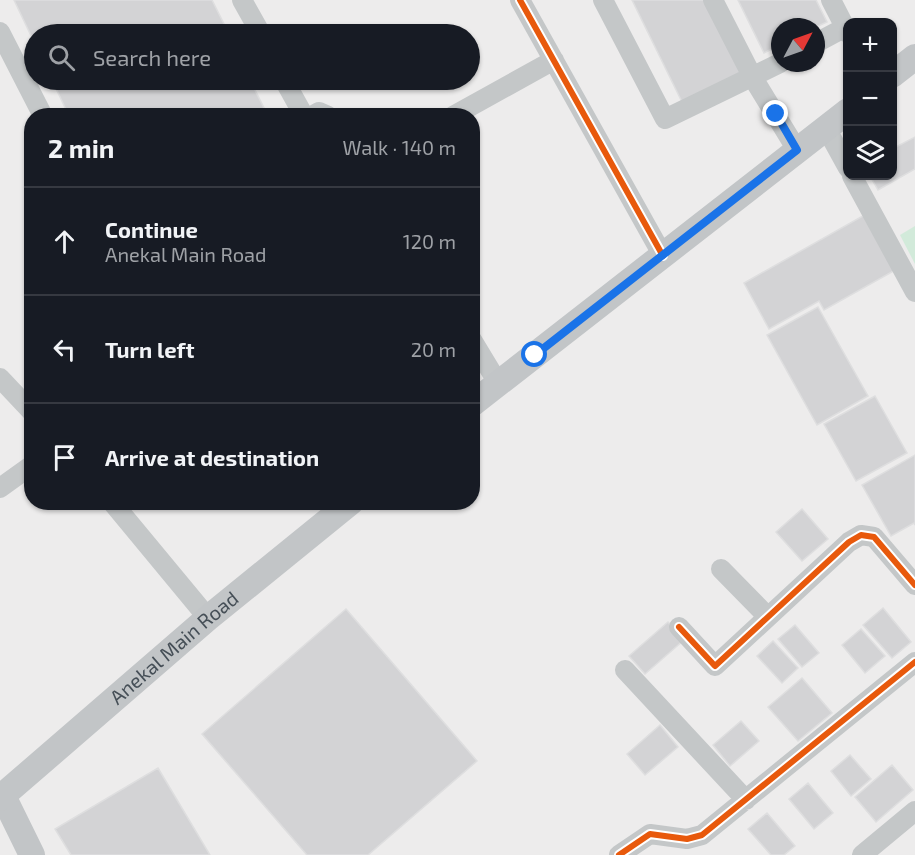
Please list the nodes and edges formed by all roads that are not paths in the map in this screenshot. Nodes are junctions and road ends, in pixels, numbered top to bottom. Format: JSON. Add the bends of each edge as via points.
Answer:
{"nodes":[{"id":1,"x":242,"y":0,"type":"edge"},
{"id":2,"x":520,"y":0,"type":"edge"},
{"id":3,"x":603,"y":0,"type":"edge"},
{"id":4,"x":712,"y":0,"type":"edge"},
{"id":5,"x":831,"y":0,"type":"edge"},
{"id":6,"x":255,"y":24,"type":"edge"},
{"id":7,"x":843,"y":26,"type":"edge"},
{"id":8,"x":843,"y":31,"type":"edge"},
{"id":9,"x":0,"y":32,"type":"edge"},
{"id":10,"x":825,"y":39,"type":"edge"},
{"id":11,"x":915,"y":57,"type":"edge"},
{"id":12,"x":554,"y":60,"type":"junction"},
{"id":13,"x":771,"y":68,"type":"edge"},
{"id":14,"x":896,"y":72,"type":"edge"},
{"id":15,"x":753,"y":78,"type":"junction"},
{"id":16,"x":24,"y":79,"type":"edge"},
{"id":17,"x":30,"y":90,"type":"edge"},
{"id":18,"x":289,"y":90,"type":"edge"},
{"id":19,"x":39,"y":108,"type":"edge"},
{"id":20,"x":299,"y":108,"type":"edge"},
{"id":21,"x":467,"y":108,"type":"edge"},
{"id":22,"x":843,"y":115,"type":"edge"},
{"id":23,"x":826,"y":128,"type":"junction"},
{"id":24,"x":797,"y":150,"type":"junction"},
{"id":25,"x":843,"y":159,"type":"edge"},
{"id":26,"x":854,"y":180,"type":"edge"},
{"id":27,"x":663,"y":256,"type":"junction"},
{"id":28,"x":915,"y":292,"type":"edge"},
{"id":29,"x":480,"y":353,"type":"edge"},
{"id":30,"x":0,"y":378,"type":"edge"},
{"id":31,"x":498,"y":383,"type":"junction"},
{"id":32,"x":480,"y":398,"type":"edge"},
{"id":33,"x":24,"y":404,"type":"edge"},
{"id":34,"x":24,"y":471,"type":"edge"},
{"id":35,"x":0,"y":488,"type":"edge"},
{"id":36,"x":119,"y":510,"type":"edge"},
{"id":37,"x":341,"y":510,"type":"edge"},
{"id":38,"x":721,"y":569,"type":"dead end"},
{"id":39,"x":915,"y":585,"type":"edge"},
{"id":40,"x":768,"y":617,"type":"junction"},
{"id":41,"x":208,"y":618,"type":"junction"},
{"id":42,"x":679,"y":627,"type":"dead end"},
{"id":43,"x":915,"y":662,"type":"edge"},
{"id":44,"x":624,"y":670,"type":"dead end"},
{"id":45,"x":1,"y":797,"type":"edge"},
{"id":46,"x":746,"y":800,"type":"junction"},
{"id":47,"x":915,"y":811,"type":"edge"},
{"id":48,"x":32,"y":855,"type":"edge"},
{"id":49,"x":619,"y":855,"type":"edge"},
{"id":50,"x":862,"y":855,"type":"edge"}],
"edges":[{"from":1,"to":6,"type":"street"},
{"from":2,"to":12,"type":"street"},
{"from":3,"to":15,"type":"street","via":[[665,119]]},
{"from":4,"to":15,"type":"street"},
{"from":5,"to":7,"type":"street"},
{"from":8,"to":10,"type":"street"},
{"from":9,"to":16,"type":"street"},
{"from":11,"to":14,"type":"main road"},
{"from":12,"to":21,"type":"street"},
{"from":12,"to":27,"type":"street"},
{"from":13,"to":15,"type":"street"},
{"from":15,"to":24,"type":"street"},
{"from":17,"to":19,"type":"street"},
{"from":18,"to":20,"type":"street"},
{"from":22,"to":23,"type":"main road"},
{"from":23,"to":24,"type":"main road"},
{"from":23,"to":25,"type":"street"},
{"from":24,"to":27,"type":"main road"},
{"from":26,"to":28,"type":"street"},
{"from":27,"to":31,"type":"main road"},
{"from":29,"to":31,"type":"street"},
{"from":30,"to":33,"type":"street"},
{"from":31,"to":32,"type":"main road"},
{"from":34,"to":35,"type":"street"},
{"from":36,"to":41,"type":"street"},
{"from":37,"to":41,"type":"main road","name":"Anekal Main Road"},
{"from":38,"to":40,"type":"street"},
{"from":39,"to":40,"type":"street","via":[[874,537],[861,535]]},
{"from":40,"to":42,"type":"street","via":[[715,666]]},
{"from":41,"to":45,"type":"main road","name":"Anekal Main Road"},
{"from":43,"to":46,"type":"street"},
{"from":44,"to":46,"type":"street"},
{"from":45,"to":48,"type":"main road"},
{"from":46,"to":49,"type":"street","via":[[702,835],[687,839],[650,834]]},
{"from":47,"to":50,"type":"street"}]}
